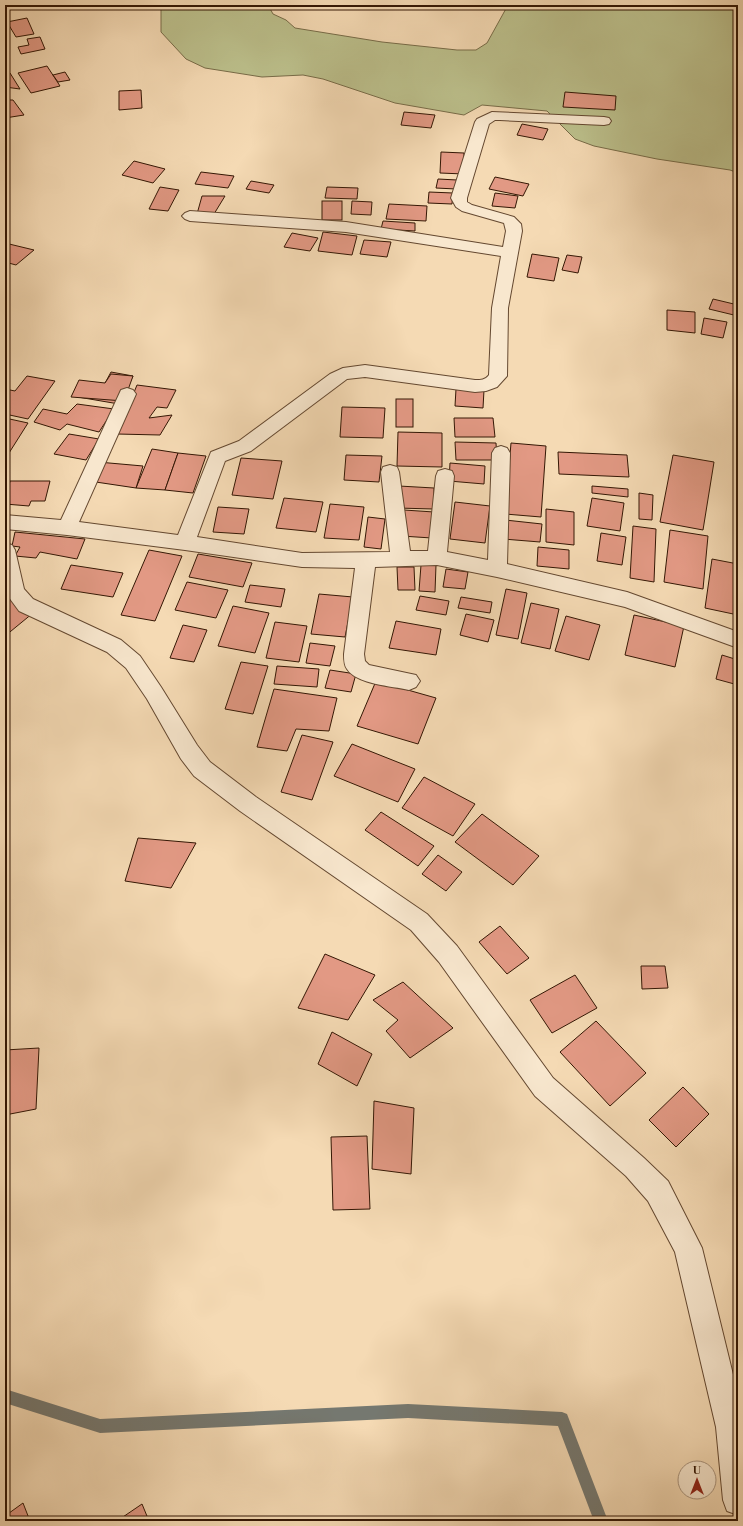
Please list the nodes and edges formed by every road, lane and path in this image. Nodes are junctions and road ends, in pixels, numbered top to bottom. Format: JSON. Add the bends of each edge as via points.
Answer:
{"nodes":[{"id":1,"x":604,"y":121,"type":"dead end"},
{"id":2,"x":190,"y":216,"type":"dead end"},
{"id":3,"x":511,"y":253,"type":"junction"},
{"id":4,"x":127,"y":394,"type":"dead end"},
{"id":5,"x":502,"y":453,"type":"dead end"},
{"id":6,"x":390,"y":472,"type":"dead end"},
{"id":7,"x":445,"y":476,"type":"dead end"},
{"id":8,"x":5,"y":522,"type":"edge"},
{"id":9,"x":67,"y":528,"type":"junction"},
{"id":10,"x":186,"y":543,"type":"junction"},
{"id":11,"x":5,"y":550,"type":"edge"},
{"id":12,"x":401,"y":558,"type":"junction"},
{"id":13,"x":437,"y":558,"type":"junction"},
{"id":14,"x":366,"y":559,"type":"junction"},
{"id":15,"x":497,"y":569,"type":"junction"},
{"id":16,"x":738,"y":640,"type":"edge"},
{"id":17,"x":409,"y":680,"type":"dead end"},
{"id":18,"x":738,"y":1500,"type":"edge"}],
"edges":[{"from":1,"to":3,"type":"street","via":[[492,116],[482,122],[459,198],[462,206],[509,220],[513,224]]},
{"from":2,"to":3,"type":"street","via":[[346,227]]},
{"from":3,"to":10,"type":"street","via":[[500,308],[498,376],[495,381],[475,386],[365,371],[343,374],[245,446],[217,457]]},
{"from":4,"to":9,"type":"street"},
{"from":5,"to":15,"type":"street"},
{"from":6,"to":12,"type":"street"},
{"from":7,"to":13,"type":"street"},
{"from":8,"to":9,"type":"street"},
{"from":9,"to":10,"type":"street"},
{"from":10,"to":14,"type":"street","via":[[302,560]]},
{"from":11,"to":18,"type":"street","via":[[15,592],[26,605],[114,646],[133,662],[202,769],[418,922],[448,954],[544,1087],[635,1167],[658,1191],[688,1248],[731,1427]]},
{"from":12,"to":13,"type":"street"},
{"from":12,"to":14,"type":"street"},
{"from":13,"to":15,"type":"street"},
{"from":14,"to":17,"type":"street","via":[[354,654],[355,666],[363,672]]},
{"from":15,"to":16,"type":"street","via":[[627,600]]}]}
